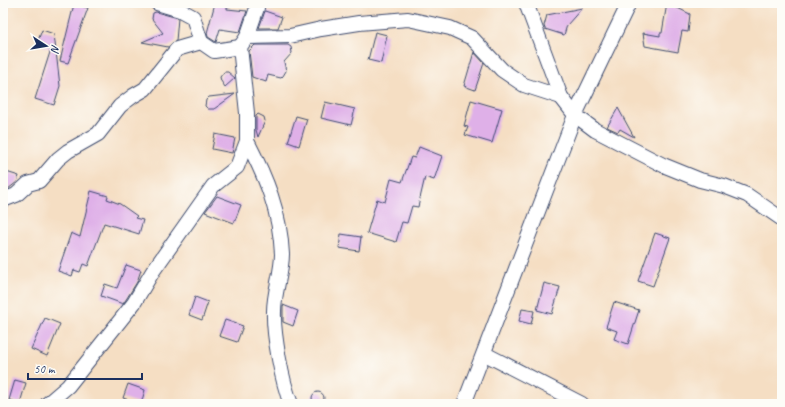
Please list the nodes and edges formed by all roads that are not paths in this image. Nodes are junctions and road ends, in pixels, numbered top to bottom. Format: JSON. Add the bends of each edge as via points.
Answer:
{"nodes":[{"id":1,"x":157,"y":3,"type":"edge"},
{"id":2,"x":257,"y":3,"type":"edge"},
{"id":3,"x":526,"y":3,"type":"edge"},
{"id":4,"x":628,"y":3,"type":"edge"},
{"id":5,"x":202,"y":42,"type":"junction"},
{"id":6,"x":244,"y":42,"type":"junction"},
{"id":7,"x":561,"y":96,"type":"junction"},
{"id":8,"x":575,"y":115,"type":"junction"},
{"id":9,"x":247,"y":141,"type":"junction"},
{"id":10,"x":3,"y":200,"type":"edge"},
{"id":11,"x":782,"y":219,"type":"edge"},
{"id":12,"x":485,"y":354,"type":"junction"},
{"id":13,"x":466,"y":402,"type":"edge"},
{"id":14,"x":47,"y":404,"type":"edge"},
{"id":15,"x":291,"y":404,"type":"edge"},
{"id":16,"x":582,"y":404,"type":"edge"}],
"edges":[{"from":1,"to":5,"type":"street","via":[[193,17]]},
{"from":2,"to":6,"type":"street","via":[[258,8]]},
{"from":3,"to":7,"type":"street"},
{"from":4,"to":8,"type":"street"},
{"from":5,"to":6,"type":"street","via":[[214,51]]},
{"from":5,"to":10,"type":"street","via":[[177,49],[145,89],[120,106],[98,134],[68,151],[39,181],[28,184],[16,195]]},
{"from":6,"to":7,"type":"street","via":[[359,23],[408,19],[450,28],[472,38],[502,70],[524,85]]},
{"from":6,"to":9,"type":"street"},
{"from":7,"to":8,"type":"street"},
{"from":8,"to":11,"type":"street","via":[[595,130],[663,165],[747,195]]},
{"from":8,"to":12,"type":"street"},
{"from":9,"to":14,"type":"street","via":[[237,167],[213,186],[130,308],[68,386]]},
{"from":9,"to":15,"type":"street","via":[[265,177],[277,212],[282,255],[274,311],[277,343]]},
{"from":12,"to":13,"type":"street"},
{"from":12,"to":16,"type":"street"}]}
